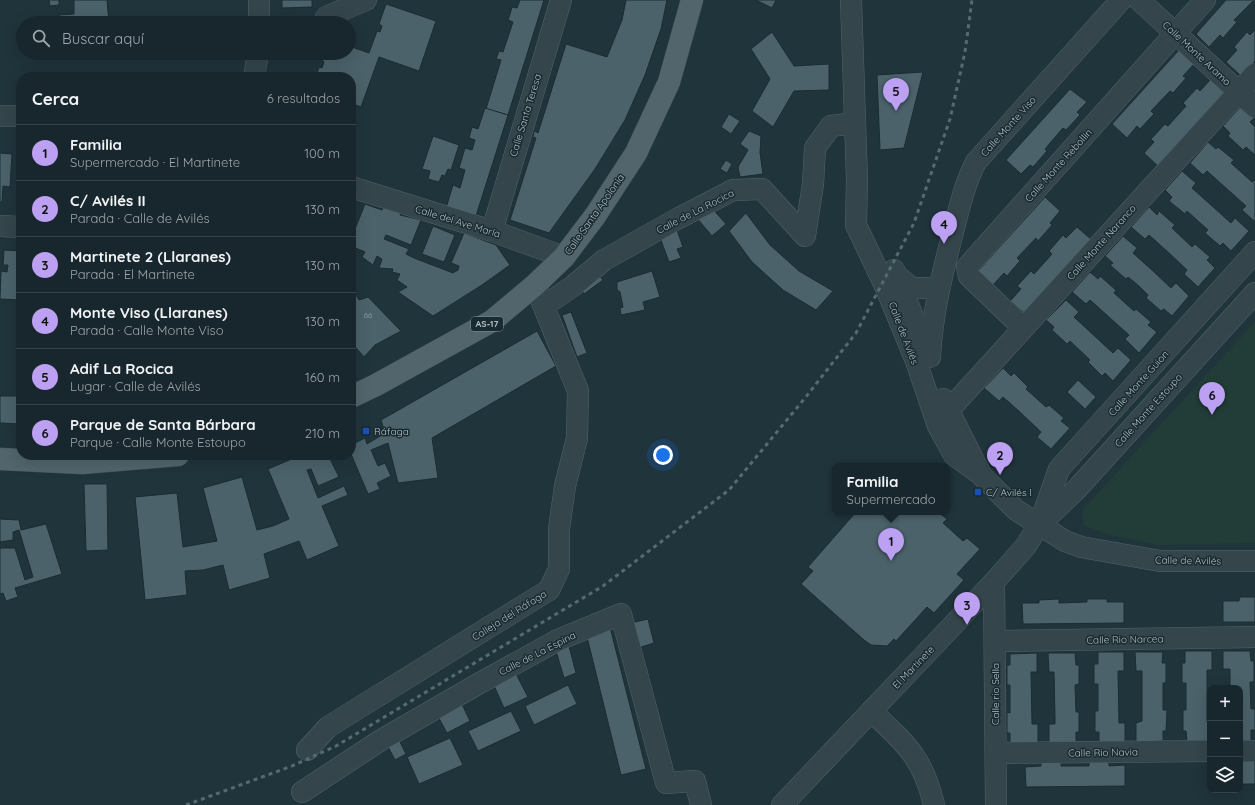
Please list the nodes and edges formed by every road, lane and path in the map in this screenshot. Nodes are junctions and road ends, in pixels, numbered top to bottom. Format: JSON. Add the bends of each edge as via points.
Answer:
{"nodes":[{"id":1,"x":259,"y":0,"type":"edge"},
{"id":2,"x":366,"y":0,"type":"edge"},
{"id":3,"x":561,"y":0,"type":"edge"},
{"id":4,"x":692,"y":0,"type":"edge"},
{"id":5,"x":852,"y":0,"type":"edge"},
{"id":6,"x":1121,"y":0,"type":"edge"},
{"id":7,"x":1139,"y":0,"type":"edge"},
{"id":8,"x":1205,"y":0,"type":"edge"},
{"id":9,"x":259,"y":16,"type":"edge"},
{"id":10,"x":328,"y":16,"type":"edge"},
{"id":11,"x":1177,"y":34,"type":"junction"},
{"id":12,"x":257,"y":60,"type":"edge"},
{"id":13,"x":255,"y":72,"type":"edge"},
{"id":14,"x":1255,"y":74,"type":"edge"},
{"id":15,"x":1239,"y":92,"type":"junction"},
{"id":16,"x":1255,"y":107,"type":"edge"},
{"id":17,"x":0,"y":116,"type":"edge"},
{"id":18,"x":16,"y":116,"type":"edge"},
{"id":19,"x":855,"y":123,"type":"junction"},
{"id":20,"x":356,"y":189,"type":"edge"},
{"id":21,"x":0,"y":226,"type":"edge"},
{"id":22,"x":16,"y":227,"type":"edge"},
{"id":23,"x":492,"y":231,"type":"junction"},
{"id":24,"x":1255,"y":252,"type":"edge"},
{"id":25,"x":564,"y":257,"type":"junction"},
{"id":26,"x":891,"y":280,"type":"junction"},
{"id":27,"x":535,"y":286,"type":"junction"},
{"id":28,"x":937,"y":290,"type":"junction"},
{"id":29,"x":1255,"y":293,"type":"edge"},
{"id":30,"x":544,"y":306,"type":"junction"},
{"id":31,"x":913,"y":313,"type":"junction"},
{"id":32,"x":1023,"y":328,"type":"junction"},
{"id":33,"x":923,"y":359,"type":"junction"},
{"id":34,"x":356,"y":395,"type":"edge"},
{"id":35,"x":948,"y":411,"type":"junction"},
{"id":36,"x":0,"y":459,"type":"edge"},
{"id":37,"x":16,"y":460,"type":"edge"},
{"id":38,"x":20,"y":460,"type":"edge"},
{"id":39,"x":118,"y":460,"type":"edge"},
{"id":40,"x":979,"y":473,"type":"junction"},
{"id":41,"x":1040,"y":525,"type":"junction"},
{"id":42,"x":1255,"y":561,"type":"edge"},
{"id":43,"x":994,"y":582,"type":"junction"},
{"id":44,"x":1255,"y":637,"type":"edge"},
{"id":45,"x":995,"y":641,"type":"junction"},
{"id":46,"x":871,"y":711,"type":"junction"},
{"id":47,"x":1207,"y":751,"type":"edge"},
{"id":48,"x":1243,"y":751,"type":"edge"},
{"id":49,"x":1255,"y":751,"type":"edge"},
{"id":50,"x":996,"y":753,"type":"junction"},
{"id":51,"x":299,"y":799,"type":"edge"},
{"id":52,"x":701,"y":805,"type":"edge"},
{"id":53,"x":782,"y":805,"type":"edge"},
{"id":54,"x":934,"y":805,"type":"edge"},
{"id":55,"x":996,"y":805,"type":"edge"}],
"edges":[{"from":1,"to":9,"type":"street"},
{"from":2,"to":10,"type":"street"},
{"from":3,"to":23,"type":"street","name":"Calle Santa Teresa"},
{"from":4,"to":25,"type":"main road","name":"Calle Santa Apolonia","number":"AS-17","via":[[668,82],[636,153],[595,216]]},
{"from":5,"to":19,"type":"street","name":"Calle de Avilés"},
{"from":6,"to":28,"type":"street","name":"Calle Monte Viso","via":[[976,162],[968,178]]},
{"from":7,"to":11,"type":"street","name":"Calle Monte Aramo"},
{"from":8,"to":11,"type":"street","name":"Calle Monte Rebollin"},
{"from":11,"to":15,"type":"street","name":"Calle Monte Aramo"},
{"from":11,"to":32,"type":"street","name":"Calle Monte Rebollin","via":[[967,267],[969,276]]},
{"from":12,"to":13,"type":"street"},
{"from":14,"to":15,"type":"street","name":"Calle Monte Naranco"},
{"from":15,"to":16,"type":"street","name":"Calle Monte Aramo"},
{"from":15,"to":32,"type":"street","name":"Calle Monte Naranco"},
{"from":17,"to":18,"type":"street"},
{"from":19,"to":26,"type":"street","name":"Calle de Avilés","via":[[856,225]]},
{"from":19,"to":30,"type":"street","name":"Calle de La Rocica","via":[[831,126],[815,148],[814,184],[805,236],[762,189],[733,190],[604,260]]},
{"from":20,"to":23,"type":"street","name":"Calle del Ave María"},
{"from":21,"to":22,"type":"street"},
{"from":23,"to":25,"type":"street","name":"Calle del Ave María"},
{"from":24,"to":41,"type":"street","name":"Calle Monte Guion","via":[[1059,469]]},
{"from":25,"to":27,"type":"main road","name":"Calle Santa Apolonia","number":"AS-17"},
{"from":26,"to":28,"type":"street","via":[[912,288]]},
{"from":26,"to":31,"type":"street","via":[[901,304]]},
{"from":26,"to":33,"type":"street","name":"Calle de Avilés"},
{"from":27,"to":30,"type":"street","name":"Calleja del Ráfaga"},
{"from":27,"to":34,"type":"main road","name":"Calle Santa Apolonia","number":"AS-17","via":[[492,321]]},
{"from":28,"to":31,"type":"street","name":"Calle Monte Viso","via":[[918,304]]},
{"from":28,"to":33,"type":"street","name":"Calle Monte Viso"},
{"from":29,"to":41,"type":"street","name":"Calle Monte Estoupo","via":[[1079,486]]},
{"from":30,"to":51,"type":"street","name":"Calleja del Ráfaga","via":[[578,391],[577,438],[564,493],[559,529],[559,569],[549,590],[328,727],[309,760]]},
{"from":31,"to":33,"type":"street"},
{"from":32,"to":35,"type":"street","name":"Calle Monte Naranco"},
{"from":33,"to":35,"type":"street","name":"Calle de Avilés"},
{"from":33,"to":40,"type":"street","name":"Calle de Avilés","via":[[938,426],[954,455]]},
{"from":35,"to":40,"type":"street","name":"Calle de Avilés"},
{"from":36,"to":37,"type":"main road"},
{"from":38,"to":39,"type":"main road","via":[[82,463]]},
{"from":40,"to":41,"type":"street","name":"Calle de Avilés","via":[[1016,510]]},
{"from":41,"to":42,"type":"street","name":"Calle de Avilés","via":[[1081,548],[1152,560]]},
{"from":41,"to":43,"type":"street","name":"El Martinete","via":[[1025,547]]},
{"from":43,"to":45,"type":"street","name":"Calle rio Sella"},
{"from":43,"to":46,"type":"street","name":"El Martinete"},
{"from":44,"to":45,"type":"street","name":"Calle Rio Narcea"},
{"from":45,"to":50,"type":"street","name":"Calle rio Sella"},
{"from":46,"to":53,"type":"street","name":"El Martinete"},
{"from":46,"to":54,"type":"street","via":[[904,741],[914,754],[930,787]]},
{"from":47,"to":50,"type":"street","name":"Calle Rio Navia"},
{"from":48,"to":49,"type":"street"},
{"from":50,"to":55,"type":"street","name":"Calle rio Sella"},
{"from":51,"to":52,"type":"street","name":"Calle de La Espina","via":[[381,740],[478,684],[558,640],[621,614],[666,783],[695,781]]}]}
